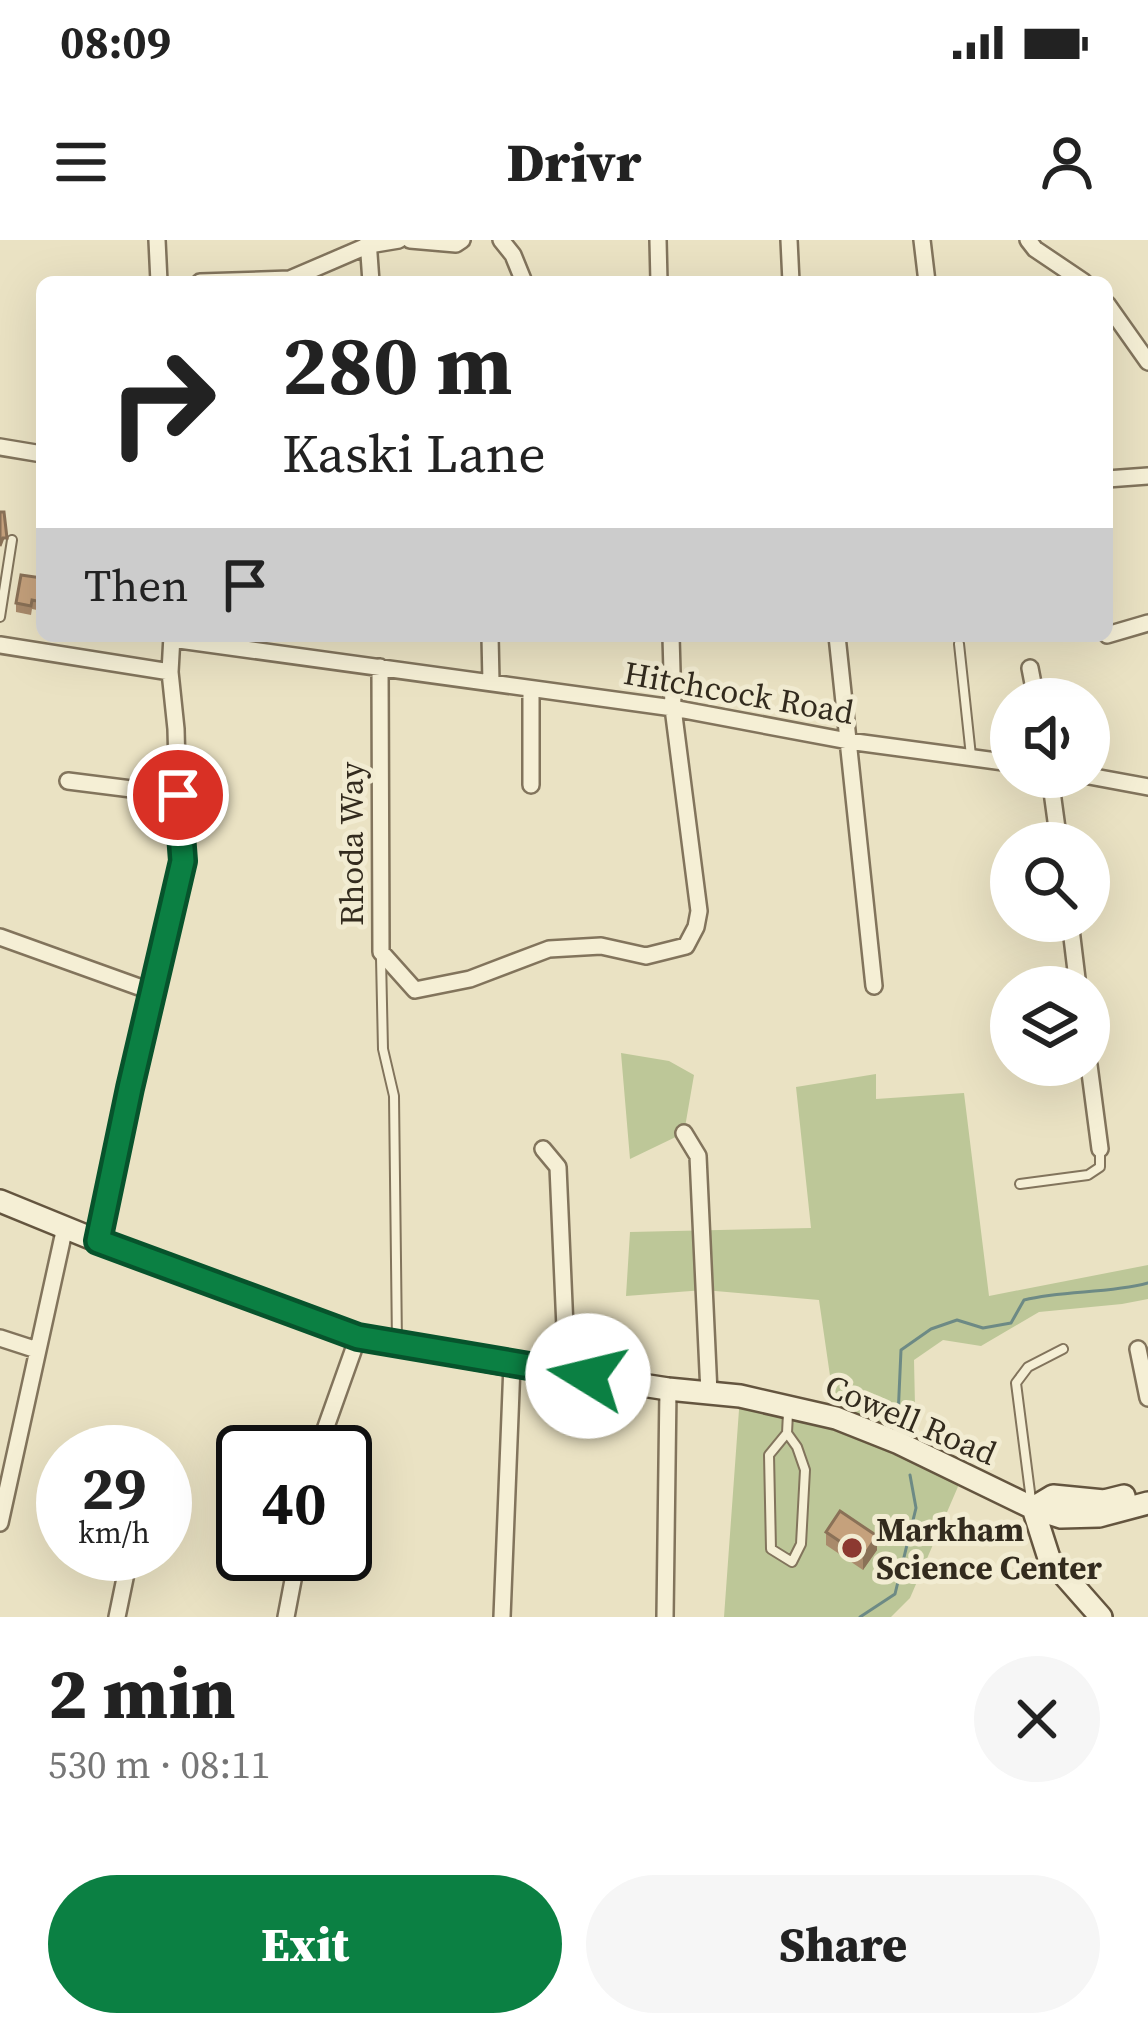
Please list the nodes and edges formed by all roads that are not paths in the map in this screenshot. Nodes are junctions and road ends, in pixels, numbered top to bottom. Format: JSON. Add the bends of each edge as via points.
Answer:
{"nodes":[{"id":1,"x":157,"y":240,"type":"edge"},
{"id":2,"x":399,"y":240,"type":"edge"},
{"id":3,"x":410,"y":240,"type":"edge"},
{"id":4,"x":462,"y":240,"type":"edge"},
{"id":5,"x":501,"y":240,"type":"edge"},
{"id":6,"x":658,"y":240,"type":"edge"},
{"id":7,"x":789,"y":240,"type":"edge"},
{"id":8,"x":922,"y":240,"type":"edge"},
{"id":9,"x":1028,"y":240,"type":"edge"},
{"id":10,"x":368,"y":242,"type":"edge"},
{"id":11,"x":159,"y":276,"type":"edge"},
{"id":12,"x":296,"y":276,"type":"edge"},
{"id":13,"x":371,"y":276,"type":"edge"},
{"id":14,"x":522,"y":276,"type":"edge"},
{"id":15,"x":659,"y":276,"type":"edge"},
{"id":16,"x":791,"y":276,"type":"edge"},
{"id":17,"x":926,"y":276,"type":"edge"},
{"id":18,"x":1075,"y":276,"type":"edge"},
{"id":19,"x":1113,"y":312,"type":"edge"},
{"id":20,"x":1148,"y":362,"type":"edge"},
{"id":21,"x":0,"y":447,"type":"edge"},
{"id":22,"x":36,"y":453,"type":"edge"},
{"id":23,"x":1148,"y":476,"type":"edge"},
{"id":24,"x":1113,"y":479,"type":"edge"},
{"id":25,"x":12,"y":540,"type":"edge"},
{"id":26,"x":0,"y":617,"type":"edge"},
{"id":27,"x":1148,"y":623,"type":"edge"},
{"id":28,"x":1113,"y":633,"type":"edge"},
{"id":29,"x":172,"y":642,"type":"edge"},
{"id":30,"x":201,"y":642,"type":"edge"},
{"id":31,"x":490,"y":642,"type":"edge"},
{"id":32,"x":671,"y":642,"type":"edge"},
{"id":33,"x":838,"y":642,"type":"edge"},
{"id":34,"x":959,"y":644,"type":"dead end"},
{"id":35,"x":0,"y":645,"type":"edge"},
{"id":36,"x":380,"y":667,"type":"junction"},
{"id":37,"x":1030,"y":668,"type":"dead end"},
{"id":38,"x":170,"y":672,"type":"junction"},
{"id":39,"x":1032,"y":678,"type":"edge"},
{"id":40,"x":491,"y":682,"type":"junction"},
{"id":41,"x":531,"y":690,"type":"junction"},
{"id":42,"x":674,"y":708,"type":"junction"},
{"id":43,"x":848,"y":741,"type":"junction"},
{"id":44,"x":971,"y":758,"type":"junction"},
{"id":45,"x":990,"y":760,"type":"edge"},
{"id":46,"x":1110,"y":780,"type":"edge"},
{"id":47,"x":68,"y":781,"type":"dead end"},
{"id":48,"x":531,"y":785,"type":"dead end"},
{"id":49,"x":1148,"y":787,"type":"edge"},
{"id":50,"x":178,"y":795,"type":"junction"},
{"id":51,"x":0,"y":937,"type":"edge"},
{"id":52,"x":381,"y":952,"type":"junction"},
{"id":53,"x":874,"y":986,"type":"dead end"},
{"id":54,"x":153,"y":992,"type":"junction"},
{"id":55,"x":1092,"y":1086,"type":"edge"},
{"id":56,"x":683,"y":1133,"type":"dead end"},
{"id":57,"x":543,"y":1149,"type":"dead end"},
{"id":58,"x":1100,"y":1149,"type":"joint"},
{"id":59,"x":1021,"y":1184,"type":"dead end"},
{"id":60,"x":0,"y":1201,"type":"edge"},
{"id":61,"x":65,"y":1227,"type":"junction"},
{"id":62,"x":98,"y":1241,"type":"junction"},
{"id":63,"x":358,"y":1337,"type":"junction"},
{"id":64,"x":0,"y":1338,"type":"edge"},
{"id":65,"x":398,"y":1345,"type":"junction"},
{"id":66,"x":1063,"y":1348,"type":"dead end"},
{"id":67,"x":1138,"y":1349,"type":"dead end"},
{"id":68,"x":38,"y":1350,"type":"junction"},
{"id":69,"x":512,"y":1365,"type":"junction"},
{"id":70,"x":560,"y":1372,"type":"junction"},
{"id":71,"x":668,"y":1389,"type":"junction"},
{"id":72,"x":710,"y":1393,"type":"junction"},
{"id":73,"x":1148,"y":1398,"type":"edge"},
{"id":74,"x":789,"y":1406,"type":"junction"},
{"id":75,"x":327,"y":1425,"type":"edge"},
{"id":76,"x":788,"y":1433,"type":"junction"},
{"id":77,"x":1148,"y":1491,"type":"edge"},
{"id":78,"x":1148,"y":1503,"type":"edge"},
{"id":79,"x":1033,"y":1508,"type":"junction"},
{"id":80,"x":0,"y":1523,"type":"edge"},
{"id":81,"x":124,"y":1581,"type":"edge"},
{"id":82,"x":293,"y":1581,"type":"edge"},
{"id":83,"x":1090,"y":1613,"type":"edge"},
{"id":84,"x":117,"y":1617,"type":"edge"},
{"id":85,"x":286,"y":1617,"type":"edge"},
{"id":86,"x":502,"y":1617,"type":"edge"},
{"id":87,"x":664,"y":1617,"type":"edge"}],
"edges":[{"from":1,"to":11,"type":"street"},
{"from":2,"to":10,"type":"street"},
{"from":3,"to":4,"type":"street"},
{"from":5,"to":14,"type":"street"},
{"from":6,"to":15,"type":"street"},
{"from":7,"to":16,"type":"street"},
{"from":8,"to":17,"type":"street"},
{"from":9,"to":18,"type":"street"},
{"from":10,"to":12,"type":"street"},
{"from":10,"to":13,"type":"street"},
{"from":19,"to":20,"type":"street"},
{"from":21,"to":22,"type":"street"},
{"from":23,"to":24,"type":"street"},
{"from":25,"to":26,"type":"lane"},
{"from":27,"to":28,"type":"street"},
{"from":29,"to":38,"type":"street"},
{"from":30,"to":36,"type":"street","name":"Hitchcock Road"},
{"from":31,"to":40,"type":"street"},
{"from":32,"to":42,"type":"street"},
{"from":33,"to":43,"type":"street"},
{"from":34,"to":44,"type":"lane"},
{"from":35,"to":38,"type":"street"},
{"from":36,"to":40,"type":"street","name":"Hitchcock Road"},
{"from":36,"to":52,"type":"street","name":"Rhoda Way"},
{"from":37,"to":39,"type":"street"},
{"from":38,"to":50,"type":"street"},
{"from":40,"to":41,"type":"street","name":"Hitchcock Road"},
{"from":41,"to":42,"type":"street","name":"Hitchcock Road"},
{"from":41,"to":48,"type":"street"},
{"from":42,"to":43,"type":"street","name":"Hitchcock Road"},
{"from":42,"to":52,"type":"street","name":"Rhoda Way","via":[[699,911],[686,946],[646,956],[601,946],[549,949],[415,990]]},
{"from":43,"to":44,"type":"street","name":"Hitchcock Road"},
{"from":43,"to":53,"type":"street"},
{"from":44,"to":45,"type":"street","name":"Hitchcock Road"},
{"from":46,"to":49,"type":"street"},
{"from":47,"to":50,"type":"street"},
{"from":50,"to":54,"type":"street","via":[[183,861]]},
{"from":51,"to":54,"type":"street"},
{"from":52,"to":65,"type":"lane"},
{"from":54,"to":62,"type":"street"},
{"from":55,"to":58,"type":"street"},
{"from":56,"to":72,"type":"street","via":[[698,1156]]},
{"from":57,"to":70,"type":"street","via":[[558,1167],[566,1351]]},
{"from":58,"to":59,"type":"lane","via":[[1100,1166],[1088,1175]]},
{"from":60,"to":61,"type":"street","name":"Cowell Road"},
{"from":61,"to":62,"type":"street","name":"Cowell Road"},
{"from":61,"to":68,"type":"street"},
{"from":62,"to":63,"type":"street","name":"Cowell Road"},
{"from":63,"to":65,"type":"street","name":"Cowell Road"},
{"from":63,"to":75,"type":"street"},
{"from":64,"to":68,"type":"street"},
{"from":65,"to":69,"type":"street","name":"Cowell Road"},
{"from":66,"to":79,"type":"lane","via":[[1016,1383]]},
{"from":67,"to":73,"type":"street"},
{"from":68,"to":80,"type":"street"},
{"from":69,"to":70,"type":"street","name":"Cowell Road"},
{"from":69,"to":86,"type":"street"},
{"from":70,"to":71,"type":"street","name":"Cowell Road"},
{"from":71,"to":72,"type":"street","name":"Cowell Road"},
{"from":71,"to":87,"type":"street"},
{"from":72,"to":74,"type":"street","name":"Cowell Road"},
{"from":74,"to":76,"type":"lane"},
{"from":74,"to":79,"type":"street","name":"Cowell Road","via":[[899,1443]]},
{"from":76,"to":76,"type":"lane","via":[[805,1470],[801,1544],[792,1562],[771,1549],[769,1455]]},
{"from":77,"to":79,"type":"street","via":[[1104,1501],[1053,1496]]},
{"from":78,"to":79,"type":"street","name":"Cowell Road","via":[[1099,1516]]},
{"from":79,"to":83,"type":"street","via":[[1049,1558]]},
{"from":81,"to":84,"type":"street"},
{"from":82,"to":85,"type":"street"}]}
